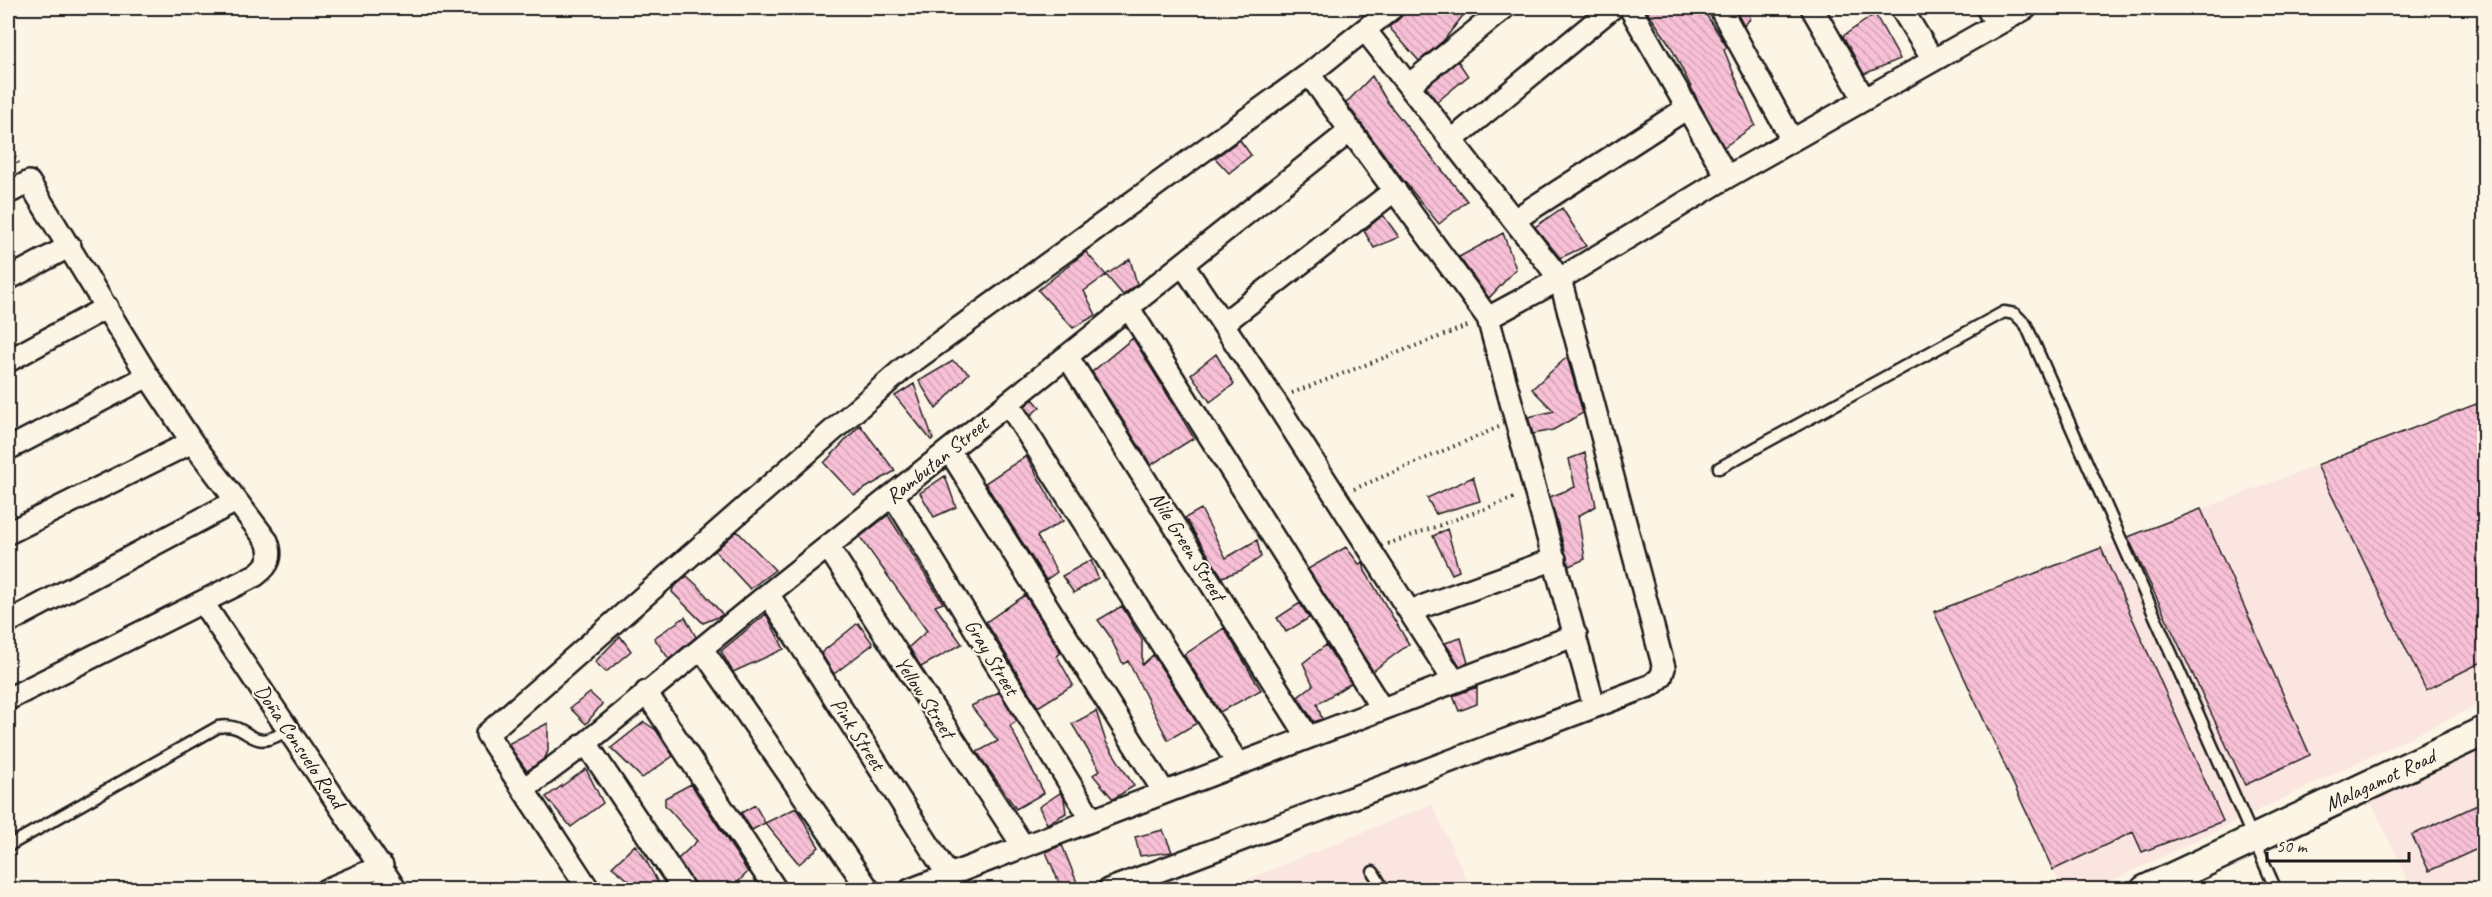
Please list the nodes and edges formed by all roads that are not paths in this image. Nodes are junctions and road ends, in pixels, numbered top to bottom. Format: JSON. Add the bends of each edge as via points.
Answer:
{"nodes":[{"id":1,"x":1392,"y":8,"type":"edge"},
{"id":2,"x":1504,"y":8,"type":"edge"},
{"id":3,"x":1612,"y":8,"type":"edge"},
{"id":4,"x":1630,"y":8,"type":"edge"},
{"id":5,"x":1720,"y":8,"type":"edge"},
{"id":6,"x":1812,"y":8,"type":"edge"},
{"id":7,"x":1900,"y":8,"type":"edge"},
{"id":8,"x":2026,"y":8,"type":"edge"},
{"id":9,"x":1992,"y":16,"type":"edge"},
{"id":10,"x":1365,"y":30,"type":"junction"},
{"id":11,"x":1933,"y":60,"type":"junction"},
{"id":12,"x":1309,"y":74,"type":"junction"},
{"id":13,"x":1409,"y":85,"type":"junction"},
{"id":14,"x":1864,"y":99,"type":"junction"},
{"id":15,"x":1687,"y":108,"type":"junction"},
{"id":16,"x":1350,"y":131,"type":"junction"},
{"id":17,"x":1792,"y":140,"type":"junction"},
{"id":18,"x":1451,"y":141,"type":"junction"},
{"id":19,"x":1727,"y":177,"type":"junction"},
{"id":20,"x":1395,"y":190,"type":"junction"},
{"id":21,"x":8,"y":193,"type":"edge"},
{"id":22,"x":1514,"y":220,"type":"junction"},
{"id":23,"x":70,"y":246,"type":"junction"},
{"id":24,"x":1183,"y":265,"type":"junction"},
{"id":25,"x":8,"y":279,"type":"edge"},
{"id":26,"x":1560,"y":279,"type":"junction"},
{"id":27,"x":1128,"y":307,"type":"junction"},
{"id":28,"x":107,"y":308,"type":"junction"},
{"id":29,"x":1488,"y":318,"type":"junction"},
{"id":30,"x":1224,"y":323,"type":"junction"},
{"id":31,"x":1067,"y":356,"type":"junction"},
{"id":32,"x":8,"y":361,"type":"edge"},
{"id":33,"x":148,"y":376,"type":"junction"},
{"id":34,"x":1008,"y":403,"type":"junction"},
{"id":35,"x":192,"y":442,"type":"junction"},
{"id":36,"x":8,"y":449,"type":"edge"},
{"id":37,"x":949,"y":450,"type":"junction"},
{"id":38,"x":1719,"y":468,"type":"dead end"},
{"id":39,"x":893,"y":495,"type":"junction"},
{"id":40,"x":236,"y":501,"type":"junction"},
{"id":41,"x":8,"y":534,"type":"edge"},
{"id":42,"x":828,"y":547,"type":"junction"},
{"id":43,"x":1555,"y":559,"type":"junction"},
{"id":44,"x":768,"y":594,"type":"junction"},
{"id":45,"x":203,"y":603,"type":"junction"},
{"id":46,"x":1410,"y":611,"type":"junction"},
{"id":47,"x":8,"y":622,"type":"edge"},
{"id":48,"x":1576,"y":635,"type":"junction"},
{"id":49,"x":702,"y":649,"type":"junction"},
{"id":50,"x":1454,"y":681,"type":"junction"},
{"id":51,"x":646,"y":692,"type":"junction"},
{"id":52,"x":8,"y":699,"type":"edge"},
{"id":53,"x":1594,"y":706,"type":"junction"},
{"id":54,"x":1382,"y":709,"type":"junction"},
{"id":55,"x":289,"y":729,"type":"junction"},
{"id":56,"x":2484,"y":731,"type":"edge"},
{"id":57,"x":1308,"y":737,"type":"junction"},
{"id":58,"x":586,"y":743,"type":"junction"},
{"id":59,"x":1238,"y":764,"type":"junction"},
{"id":60,"x":524,"y":789,"type":"junction"},
{"id":61,"x":1164,"y":792,"type":"junction"},
{"id":62,"x":1092,"y":820,"type":"junction"},
{"id":63,"x":2254,"y":840,"type":"junction"},
{"id":64,"x":8,"y":846,"type":"edge"},
{"id":65,"x":1023,"y":846,"type":"junction"},
{"id":66,"x":382,"y":866,"type":"junction"},
{"id":67,"x":1373,"y":872,"type":"dead end"},
{"id":68,"x":948,"y":875,"type":"junction"},
{"id":69,"x":326,"y":890,"type":"edge"},
{"id":70,"x":396,"y":890,"type":"edge"},
{"id":71,"x":590,"y":890,"type":"edge"},
{"id":72,"x":684,"y":890,"type":"edge"},
{"id":73,"x":776,"y":890,"type":"edge"},
{"id":74,"x":869,"y":890,"type":"edge"},
{"id":75,"x":910,"y":890,"type":"edge"},
{"id":76,"x":1108,"y":890,"type":"edge"},
{"id":77,"x":1384,"y":890,"type":"edge"},
{"id":78,"x":2145,"y":890,"type":"edge"},
{"id":79,"x":2276,"y":890,"type":"edge"}],
"edges":[{"from":1,"to":10,"type":"street"},
{"from":2,"to":13,"type":"street"},
{"from":3,"to":18,"type":"street"},
{"from":4,"to":15,"type":"street"},
{"from":5,"to":17,"type":"street"},
{"from":6,"to":14,"type":"street"},
{"from":7,"to":11,"type":"street"},
{"from":8,"to":9,"type":"street"},
{"from":9,"to":11,"type":"street"},
{"from":10,"to":12,"type":"street"},
{"from":10,"to":13,"type":"street"},
{"from":11,"to":14,"type":"street"},
{"from":12,"to":16,"type":"street"},
{"from":12,"to":60,"type":"street","via":[[904,368],[487,734]]},
{"from":13,"to":18,"type":"street"},
{"from":14,"to":17,"type":"street"},
{"from":15,"to":19,"type":"street"},
{"from":15,"to":22,"type":"street"},
{"from":16,"to":20,"type":"street"},
{"from":16,"to":24,"type":"street","name":"Rambutan Street"},
{"from":17,"to":19,"type":"street"},
{"from":18,"to":22,"type":"street"},
{"from":19,"to":26,"type":"street"},
{"from":20,"to":29,"type":"street"},
{"from":20,"to":30,"type":"street"},
{"from":21,"to":23,"type":"street","via":[[29,182]]},
{"from":22,"to":26,"type":"street"},
{"from":23,"to":25,"type":"street"},
{"from":23,"to":28,"type":"street"},
{"from":24,"to":27,"type":"street","name":"Rambutan Street"},
{"from":24,"to":30,"type":"street"},
{"from":26,"to":29,"type":"street"},
{"from":26,"to":53,"type":"street","via":[[1664,668],[1652,685]]},
{"from":27,"to":31,"type":"street","name":"Rambutan Street"},
{"from":27,"to":54,"type":"street"},
{"from":28,"to":32,"type":"street"},
{"from":28,"to":33,"type":"street"},
{"from":29,"to":43,"type":"street"},
{"from":30,"to":46,"type":"street"},
{"from":31,"to":34,"type":"street","name":"Rambutan Street"},
{"from":31,"to":57,"type":"street","name":"Nile Green Street"},
{"from":33,"to":35,"type":"street"},
{"from":33,"to":36,"type":"street"},
{"from":34,"to":37,"type":"street","name":"Rambutan Street"},
{"from":34,"to":59,"type":"street"},
{"from":35,"to":40,"type":"street"},
{"from":35,"to":41,"type":"street"},
{"from":37,"to":39,"type":"street","name":"Rambutan Street"},
{"from":37,"to":61,"type":"street"},
{"from":38,"to":63,"type":"lane","via":[[2004,312],[2015,314],[2026,325]]},
{"from":39,"to":42,"type":"street","name":"Rambutan Street"},
{"from":39,"to":62,"type":"street","name":"Gray Street"},
{"from":40,"to":45,"type":"street","via":[[267,541],[270,560],[256,575]]},
{"from":40,"to":47,"type":"street"},
{"from":42,"to":44,"type":"street","name":"Rambutan Street"},
{"from":42,"to":65,"type":"street","name":"Yellow Street"},
{"from":43,"to":46,"type":"street"},
{"from":43,"to":48,"type":"street"},
{"from":44,"to":49,"type":"street","name":"Rambutan Street"},
{"from":44,"to":68,"type":"street","name":"Pink Street"},
{"from":45,"to":52,"type":"street"},
{"from":45,"to":55,"type":"street","name":"Doña Consuelo Road"},
{"from":46,"to":50,"type":"street"},
{"from":48,"to":50,"type":"street"},
{"from":48,"to":53,"type":"street"},
{"from":49,"to":51,"type":"street","name":"Rambutan Street"},
{"from":49,"to":74,"type":"street"},
{"from":50,"to":54,"type":"street"},
{"from":51,"to":58,"type":"street","name":"Rambutan Street"},
{"from":51,"to":73,"type":"street"},
{"from":53,"to":76,"type":"street"},
{"from":54,"to":57,"type":"street"},
{"from":55,"to":64,"type":"lane","via":[[265,741],[255,740],[228,725],[218,727]]},
{"from":55,"to":66,"type":"street","name":"Doña Consuelo Road"},
{"from":56,"to":63,"type":"street","name":"Malagamot Road"},
{"from":57,"to":59,"type":"street"},
{"from":58,"to":60,"type":"street","name":"Rambutan Street"},
{"from":58,"to":72,"type":"street"},
{"from":59,"to":61,"type":"street"},
{"from":60,"to":71,"type":"street"},
{"from":61,"to":62,"type":"street"},
{"from":62,"to":65,"type":"street"},
{"from":63,"to":78,"type":"street","name":"Malagamot Road"},
{"from":63,"to":79,"type":"lane"},
{"from":65,"to":68,"type":"street"},
{"from":66,"to":69,"type":"street"},
{"from":66,"to":70,"type":"street","name":"Doña Consuelo Road"},
{"from":67,"to":77,"type":"lane"},
{"from":68,"to":75,"type":"street"}]}
